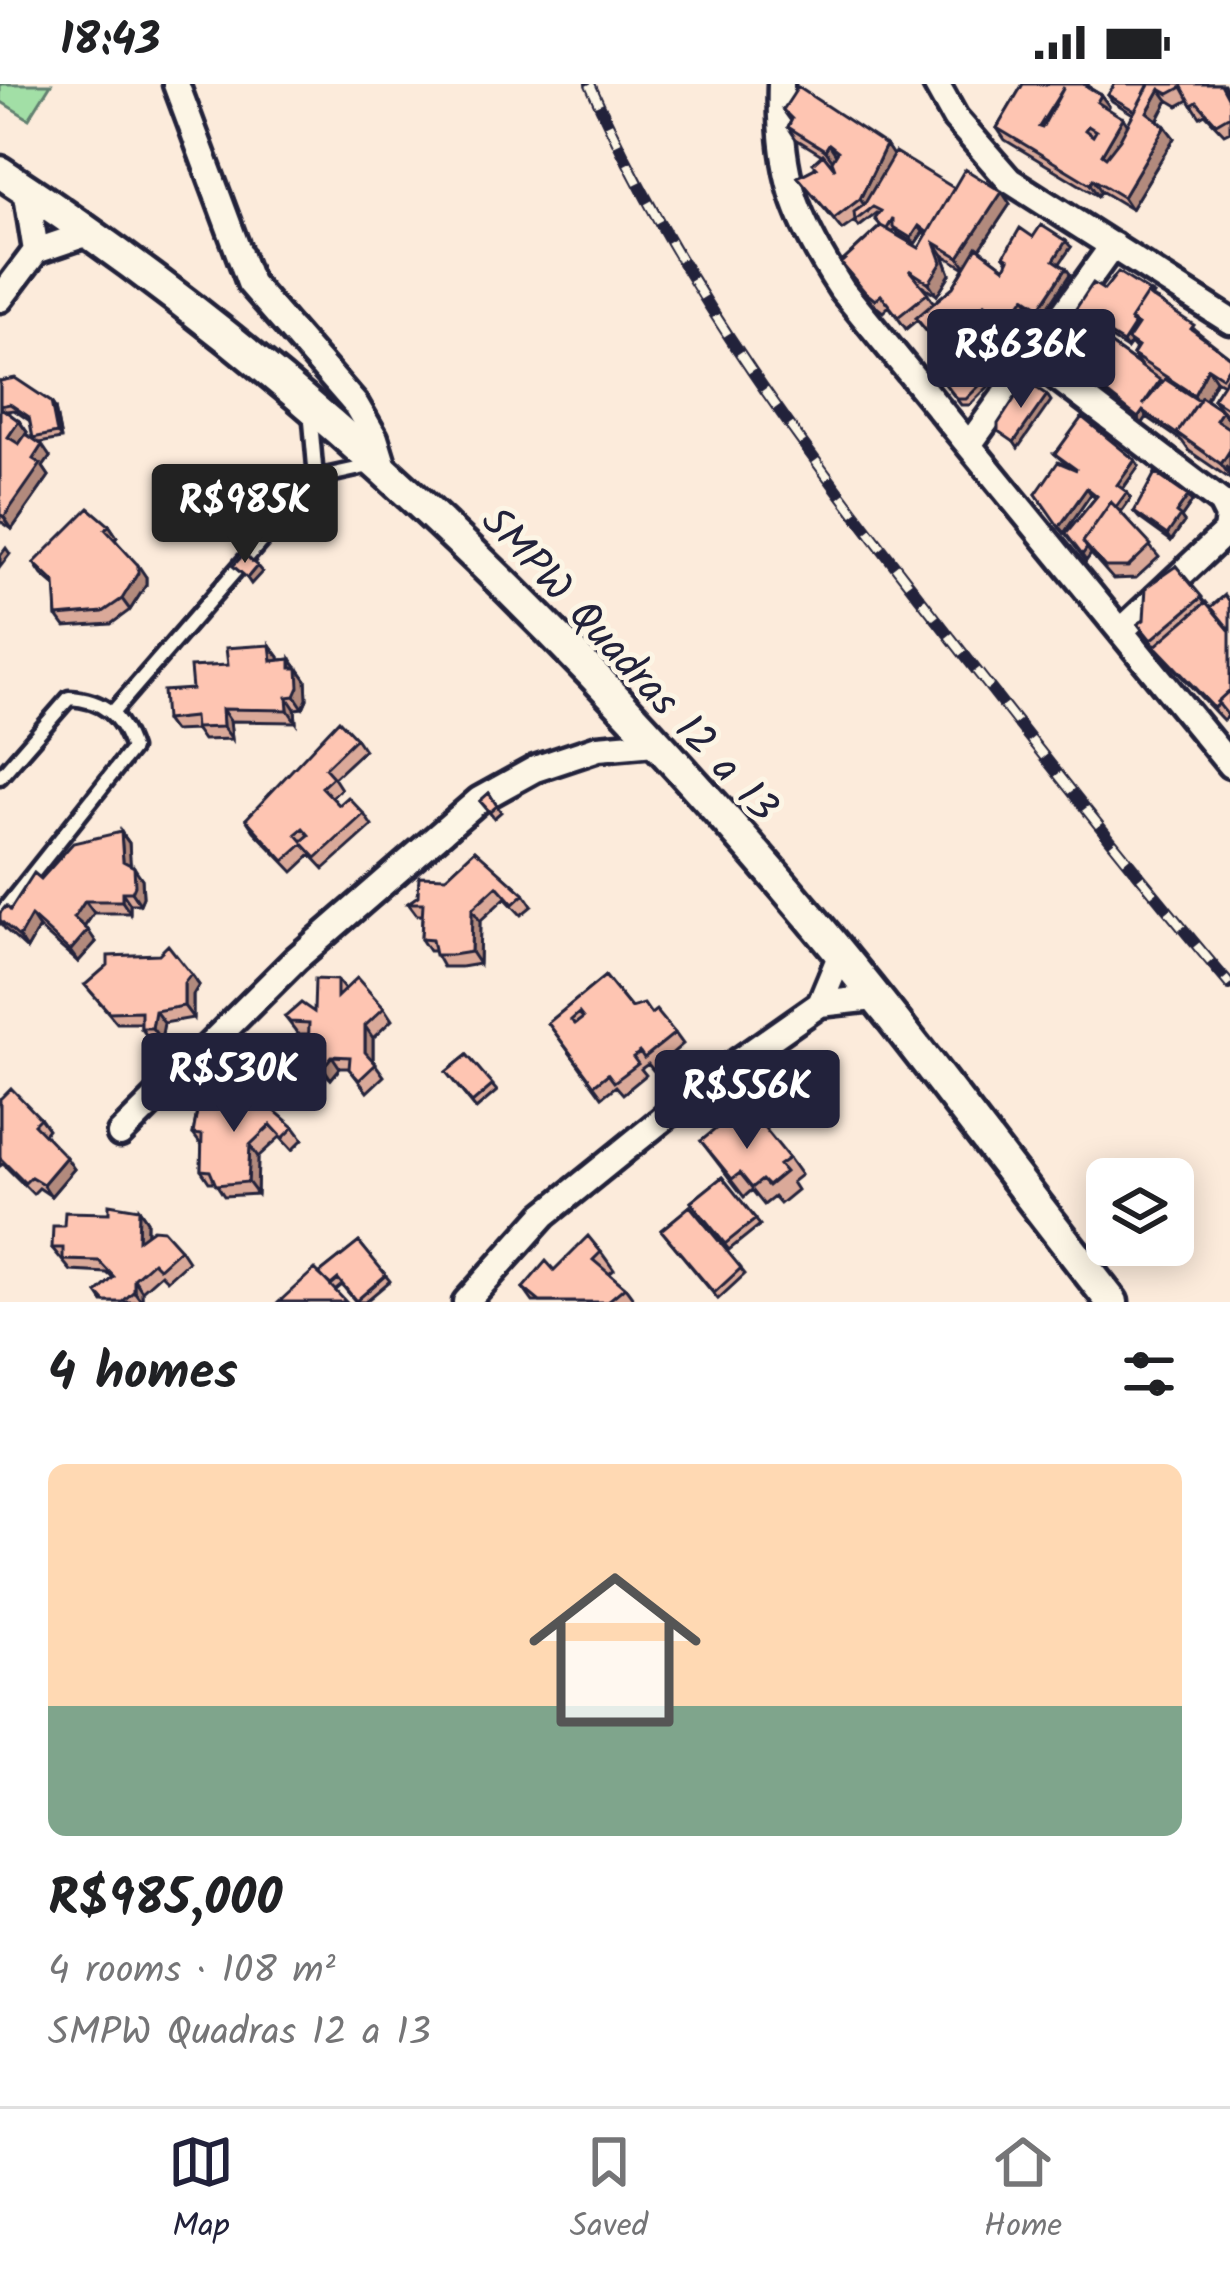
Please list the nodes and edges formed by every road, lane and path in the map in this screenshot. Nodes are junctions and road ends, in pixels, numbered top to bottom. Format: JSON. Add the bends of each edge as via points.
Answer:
{"nodes":[{"id":1,"x":176,"y":84,"type":"edge"},
{"id":2,"x":781,"y":84,"type":"edge"},
{"id":3,"x":936,"y":84,"type":"edge"},
{"id":4,"x":13,"y":180,"type":"edge"},
{"id":5,"x":92,"y":232,"type":"junction"},
{"id":6,"x":1113,"y":245,"type":"junction"},
{"id":7,"x":36,"y":251,"type":"junction"},
{"id":8,"x":0,"y":299,"type":"edge"},
{"id":9,"x":1230,"y":321,"type":"edge"},
{"id":10,"x":1033,"y":359,"type":"junction"},
{"id":11,"x":309,"y":403,"type":"junction"},
{"id":12,"x":971,"y":442,"type":"junction"},
{"id":13,"x":383,"y":464,"type":"junction"},
{"id":14,"x":316,"y":478,"type":"junction"},
{"id":15,"x":1121,"y":631,"type":"junction"},
{"id":16,"x":113,"y":712,"type":"junction"},
{"id":17,"x":655,"y":743,"type":"junction"},
{"id":18,"x":1230,"y":765,"type":"edge"},
{"id":19,"x":0,"y":777,"type":"edge"},
{"id":20,"x":0,"y":915,"type":"edge"},
{"id":21,"x":840,"y":956,"type":"junction"},
{"id":22,"x":874,"y":998,"type":"junction"},
{"id":23,"x":820,"y":1004,"type":"junction"},
{"id":24,"x":120,"y":1134,"type":"dead end"},
{"id":25,"x":466,"y":1302,"type":"edge"},
{"id":26,"x":1112,"y":1302,"type":"edge"}],
"edges":[{"from":1,"to":13,"type":"street","via":[[250,283],[356,405]]},
{"from":2,"to":12,"type":"street","via":[[782,165],[812,243]]},
{"from":3,"to":6,"type":"street","via":[[1009,180]]},
{"from":4,"to":5,"type":"street","name":"SMPW Quadras 12 a 13"},
{"from":4,"to":7,"type":"street"},
{"from":5,"to":7,"type":"street"},
{"from":5,"to":11,"type":"street","name":"SMPW Quadras 12 a 13"},
{"from":6,"to":9,"type":"street"},
{"from":6,"to":10,"type":"street"},
{"from":7,"to":8,"type":"street"},
{"from":10,"to":12,"type":"street"},
{"from":10,"to":15,"type":"street","via":[[1221,502],[1228,516],[1226,532]]},
{"from":11,"to":13,"type":"street","name":"SMPW Quadras 12 a 13"},
{"from":11,"to":14,"type":"lane"},
{"from":12,"to":15,"type":"street"},
{"from":13,"to":14,"type":"lane"},
{"from":13,"to":17,"type":"street","name":"SMPW Quadras 12 a 13"},
{"from":14,"to":16,"type":"lane"},
{"from":15,"to":18,"type":"street"},
{"from":16,"to":19,"type":"lane","via":[[68,698]]},
{"from":16,"to":20,"type":"lane","via":[[130,757]]},
{"from":17,"to":21,"type":"street","name":"SMPW Quadras 12 a 13"},
{"from":17,"to":24,"type":"street","via":[[598,748],[479,800],[296,959]]},
{"from":21,"to":22,"type":"street","name":"SMPW Quadras 12 a 13"},
{"from":21,"to":23,"type":"street"},
{"from":22,"to":23,"type":"street"},
{"from":22,"to":26,"type":"street","name":"SMPW Quadras 12 a 13"},
{"from":23,"to":25,"type":"street","via":[[598,1168],[494,1265]]}]}
